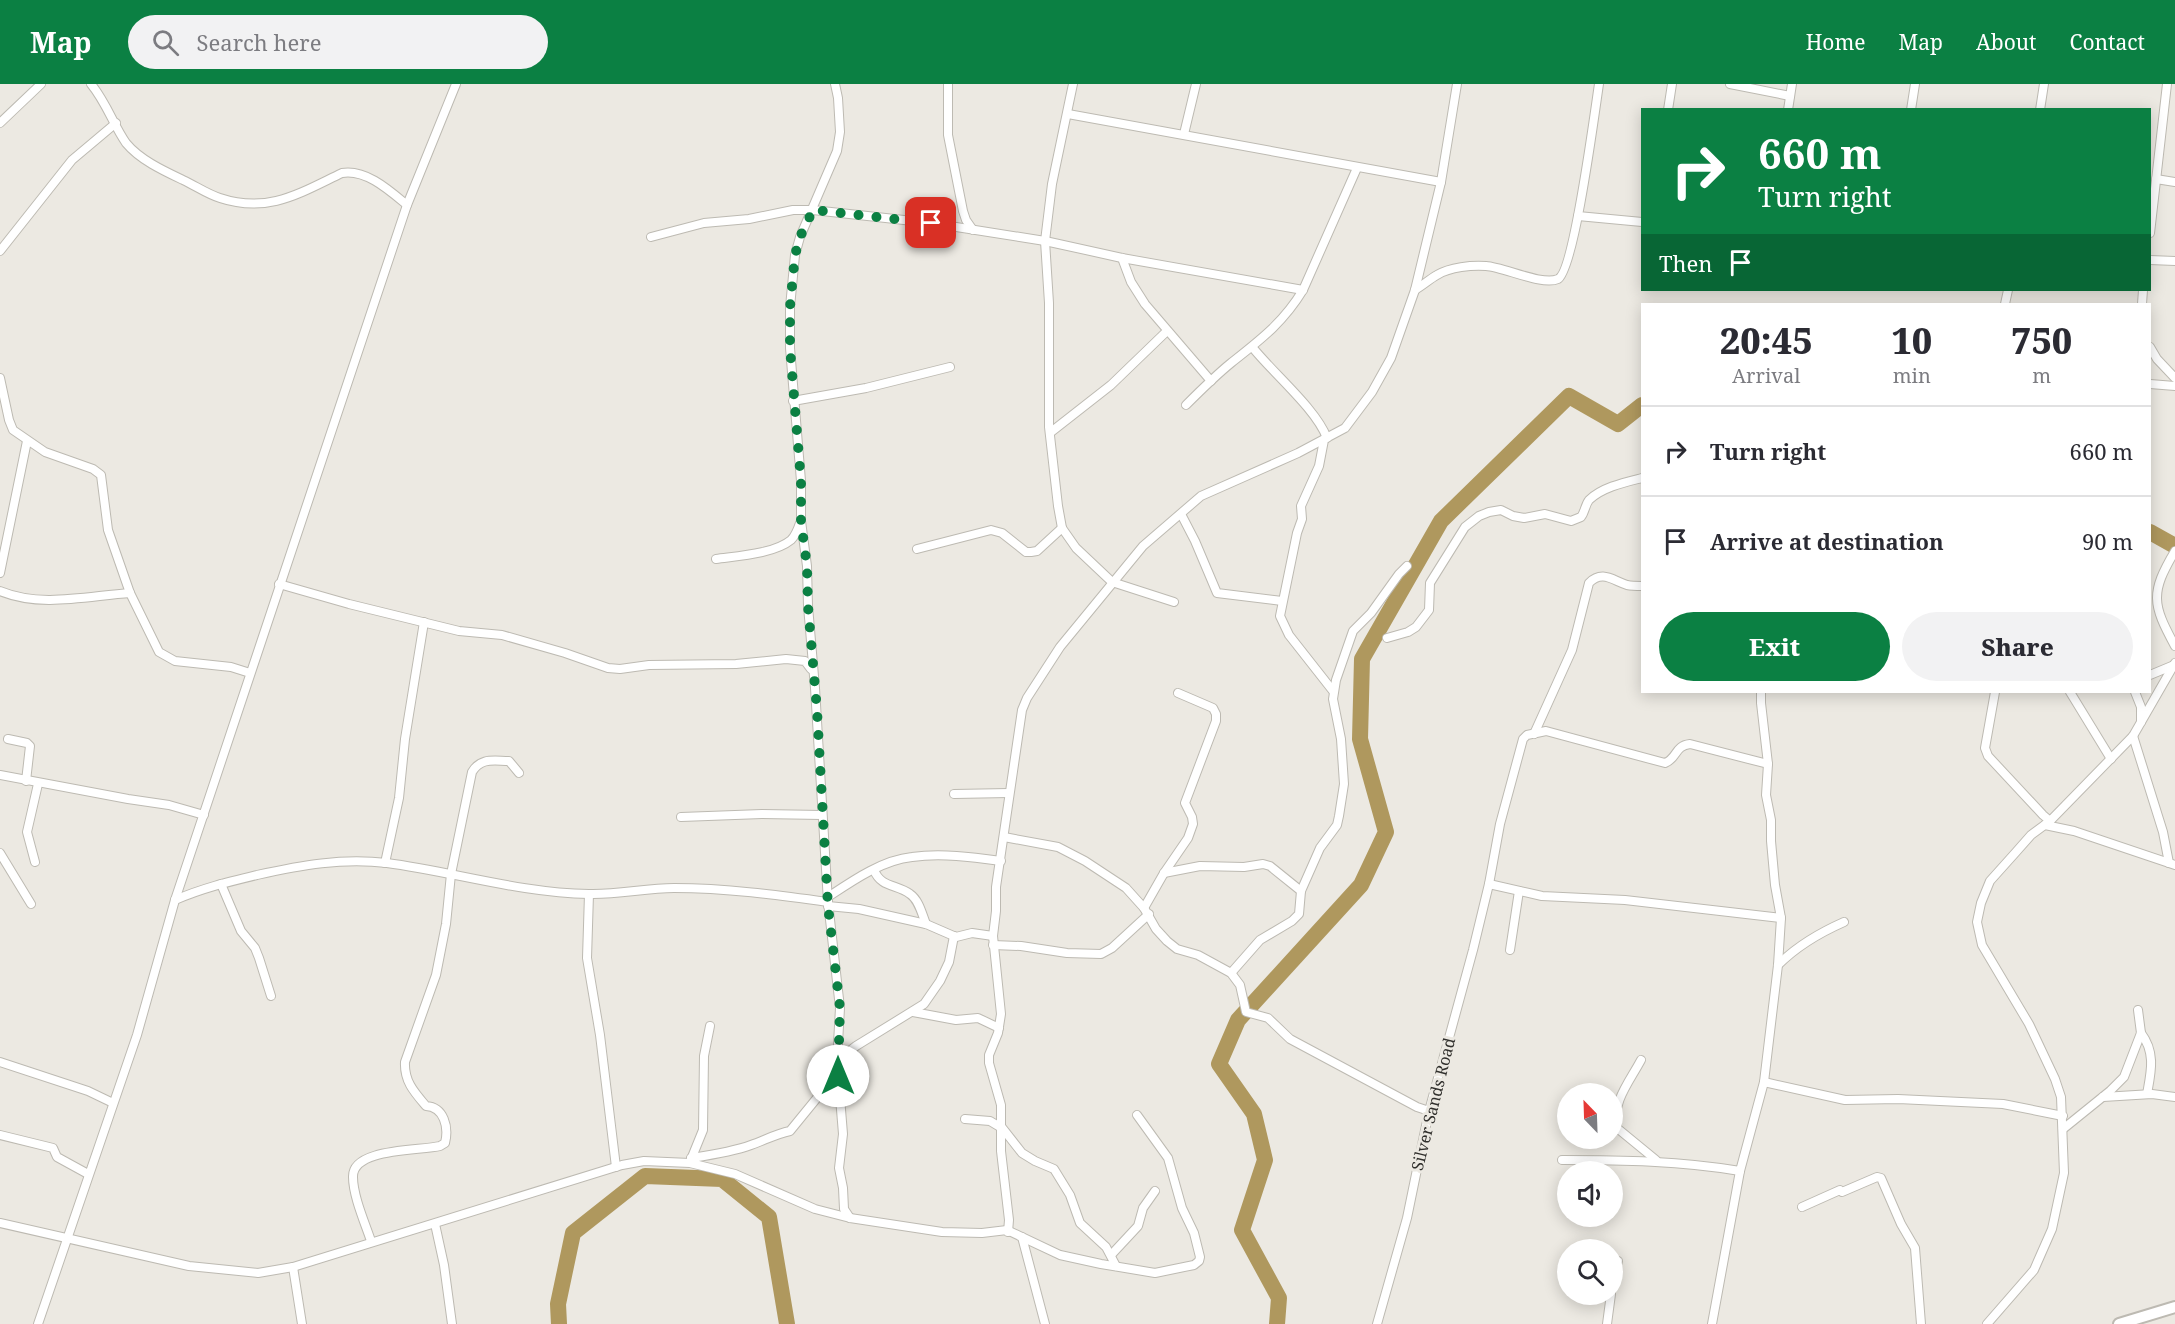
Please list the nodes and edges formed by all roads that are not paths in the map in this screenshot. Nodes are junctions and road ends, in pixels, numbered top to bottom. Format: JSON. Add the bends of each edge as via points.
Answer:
{"nodes":[{"id":1,"x":41,"y":84,"type":"edge"},
{"id":2,"x":91,"y":84,"type":"edge"},
{"id":3,"x":456,"y":84,"type":"edge"},
{"id":4,"x":835,"y":84,"type":"edge"},
{"id":5,"x":948,"y":84,"type":"edge"},
{"id":6,"x":1073,"y":84,"type":"edge"},
{"id":7,"x":1196,"y":84,"type":"edge"},
{"id":8,"x":1457,"y":84,"type":"edge"},
{"id":9,"x":1599,"y":84,"type":"edge"},
{"id":10,"x":1672,"y":84,"type":"edge"},
{"id":11,"x":1730,"y":84,"type":"edge"},
{"id":12,"x":1792,"y":84,"type":"edge"},
{"id":13,"x":1915,"y":84,"type":"edge"},
{"id":14,"x":2044,"y":84,"type":"edge"},
{"id":15,"x":2167,"y":84,"type":"edge"},
{"id":16,"x":1790,"y":96,"type":"junction"},
{"id":17,"x":1668,"y":108,"type":"edge"},
{"id":18,"x":1788,"y":108,"type":"edge"},
{"id":19,"x":1911,"y":108,"type":"edge"},
{"id":20,"x":2040,"y":108,"type":"edge"},
{"id":21,"x":1068,"y":114,"type":"junction"},
{"id":22,"x":0,"y":123,"type":"edge"},
{"id":23,"x":116,"y":123,"type":"junction"},
{"id":24,"x":1184,"y":134,"type":"junction"},
{"id":25,"x":1357,"y":168,"type":"junction"},
{"id":26,"x":2156,"y":179,"type":"junction"},
{"id":27,"x":1441,"y":182,"type":"junction"},
{"id":28,"x":2175,"y":182,"type":"edge"},
{"id":29,"x":406,"y":205,"type":"junction"},
{"id":30,"x":813,"y":210,"type":"junction"},
{"id":31,"x":1578,"y":216,"type":"junction"},
{"id":32,"x":1641,"y":222,"type":"edge"},
{"id":33,"x":2151,"y":224,"type":"edge"},
{"id":34,"x":973,"y":230,"type":"junction"},
{"id":35,"x":651,"y":237,"type":"dead end"},
{"id":36,"x":1045,"y":241,"type":"junction"},
{"id":37,"x":0,"y":251,"type":"edge"},
{"id":38,"x":1122,"y":258,"type":"junction"},
{"id":39,"x":2151,"y":260,"type":"edge"},
{"id":40,"x":2175,"y":261,"type":"edge"},
{"id":41,"x":1303,"y":290,"type":"junction"},
{"id":42,"x":1414,"y":290,"type":"junction"},
{"id":43,"x":1167,"y":331,"type":"junction"},
{"id":44,"x":1252,"y":348,"type":"junction"},
{"id":45,"x":2151,"y":349,"type":"edge"},
{"id":46,"x":950,"y":367,"type":"dead end"},
{"id":47,"x":0,"y":378,"type":"edge"},
{"id":48,"x":2175,"y":378,"type":"edge"},
{"id":49,"x":1211,"y":381,"type":"junction"},
{"id":50,"x":2151,"y":384,"type":"edge"},
{"id":51,"x":2175,"y":386,"type":"edge"},
{"id":52,"x":793,"y":401,"type":"junction"},
{"id":53,"x":1186,"y":405,"type":"dead end"},
{"id":54,"x":1051,"y":432,"type":"junction"},
{"id":55,"x":1326,"y":439,"type":"junction"},
{"id":56,"x":27,"y":441,"type":"junction"},
{"id":57,"x":1641,"y":478,"type":"edge"},
{"id":58,"x":1181,"y":514,"type":"junction"},
{"id":59,"x":801,"y":521,"type":"junction"},
{"id":60,"x":1062,"y":528,"type":"junction"},
{"id":61,"x":917,"y":549,"type":"dead end"},
{"id":62,"x":2175,"y":551,"type":"edge"},
{"id":63,"x":716,"y":559,"type":"dead end"},
{"id":64,"x":1407,"y":566,"type":"dead end"},
{"id":65,"x":0,"y":573,"type":"edge"},
{"id":66,"x":1112,"y":582,"type":"junction"},
{"id":67,"x":279,"y":584,"type":"junction"},
{"id":68,"x":1641,"y":586,"type":"edge"},
{"id":69,"x":0,"y":591,"type":"edge"},
{"id":70,"x":130,"y":593,"type":"junction"},
{"id":71,"x":2153,"y":596,"type":"edge"},
{"id":72,"x":1174,"y":602,"type":"dead end"},
{"id":73,"x":1282,"y":602,"type":"junction"},
{"id":74,"x":424,"y":622,"type":"junction"},
{"id":75,"x":1387,"y":638,"type":"dead end"},
{"id":76,"x":2175,"y":646,"type":"edge"},
{"id":77,"x":2174,"y":664,"type":"edge"},
{"id":78,"x":250,"y":673,"type":"junction"},
{"id":79,"x":813,"y":673,"type":"junction"},
{"id":80,"x":2151,"y":675,"type":"edge"},
{"id":81,"x":1333,"y":691,"type":"junction"},
{"id":82,"x":1178,"y":693,"type":"dead end"},
{"id":83,"x":1761,"y":693,"type":"edge"},
{"id":84,"x":1995,"y":693,"type":"edge"},
{"id":85,"x":2071,"y":693,"type":"edge"},
{"id":86,"x":2135,"y":693,"type":"edge"},
{"id":87,"x":2141,"y":723,"type":"junction"},
{"id":88,"x":1531,"y":735,"type":"junction"},
{"id":89,"x":2133,"y":736,"type":"junction"},
{"id":90,"x":8,"y":739,"type":"dead end"},
{"id":91,"x":2111,"y":759,"type":"junction"},
{"id":92,"x":1768,"y":764,"type":"junction"},
{"id":93,"x":519,"y":773,"type":"dead end"},
{"id":94,"x":0,"y":775,"type":"edge"},
{"id":95,"x":26,"y":781,"type":"junction"},
{"id":96,"x":38,"y":784,"type":"junction"},
{"id":97,"x":1009,"y":793,"type":"junction"},
{"id":98,"x":954,"y":794,"type":"dead end"},
{"id":99,"x":204,"y":815,"type":"junction"},
{"id":100,"x":822,"y":815,"type":"junction"},
{"id":101,"x":681,"y":817,"type":"dead end"},
{"id":102,"x":2048,"y":823,"type":"junction"},
{"id":103,"x":1004,"y":837,"type":"junction"},
{"id":104,"x":0,"y":853,"type":"edge"},
{"id":105,"x":1001,"y":861,"type":"junction"},
{"id":106,"x":34,"y":862,"type":"dead end"},
{"id":107,"x":385,"y":863,"type":"junction"},
{"id":108,"x":2172,"y":864,"type":"edge"},
{"id":109,"x":874,"y":870,"type":"junction"},
{"id":110,"x":452,"y":873,"type":"junction"},
{"id":111,"x":1164,"y":873,"type":"junction"},
{"id":112,"x":221,"y":884,"type":"junction"},
{"id":113,"x":1489,"y":884,"type":"junction"},
{"id":114,"x":1301,"y":891,"type":"junction"},
{"id":115,"x":1519,"y":891,"type":"junction"},
{"id":116,"x":589,"y":894,"type":"junction"},
{"id":117,"x":175,"y":900,"type":"junction"},
{"id":118,"x":828,"y":901,"type":"junction"},
{"id":119,"x":31,"y":904,"type":"dead end"},
{"id":120,"x":1147,"y":911,"type":"junction"},
{"id":121,"x":1781,"y":918,"type":"junction"},
{"id":122,"x":1844,"y":922,"type":"dead end"},
{"id":123,"x":926,"y":924,"type":"junction"},
{"id":124,"x":954,"y":936,"type":"junction"},
{"id":125,"x":993,"y":936,"type":"junction"},
{"id":126,"x":993,"y":945,"type":"junction"},
{"id":127,"x":1510,"y":950,"type":"dead end"},
{"id":128,"x":1778,"y":965,"type":"junction"},
{"id":129,"x":1231,"y":973,"type":"junction"},
{"id":130,"x":271,"y":996,"type":"dead end"},
{"id":131,"x":2138,"y":1010,"type":"dead end"},
{"id":132,"x":913,"y":1012,"type":"junction"},
{"id":133,"x":710,"y":1026,"type":"dead end"},
{"id":134,"x":999,"y":1028,"type":"junction"},
{"id":135,"x":2141,"y":1033,"type":"junction"},
{"id":136,"x":1641,"y":1060,"type":"dead end"},
{"id":137,"x":837,"y":1061,"type":"junction"},
{"id":138,"x":0,"y":1062,"type":"edge"},
{"id":139,"x":838,"y":1076,"type":"junction"},
{"id":140,"x":1764,"y":1082,"type":"junction"},
{"id":141,"x":2147,"y":1094,"type":"junction"},
{"id":142,"x":2102,"y":1097,"type":"junction"},
{"id":143,"x":2175,"y":1097,"type":"edge"},
{"id":144,"x":112,"y":1103,"type":"junction"},
{"id":145,"x":1429,"y":1111,"type":"junction"},
{"id":146,"x":1137,"y":1115,"type":"dead end"},
{"id":147,"x":2063,"y":1116,"type":"junction"},
{"id":148,"x":965,"y":1119,"type":"dead end"},
{"id":149,"x":1000,"y":1126,"type":"junction"},
{"id":150,"x":2063,"y":1129,"type":"junction"},
{"id":151,"x":0,"y":1135,"type":"edge"},
{"id":152,"x":1562,"y":1160,"type":"dead end"},
{"id":153,"x":691,"y":1161,"type":"junction"},
{"id":154,"x":1657,"y":1161,"type":"junction"},
{"id":155,"x":616,"y":1167,"type":"junction"},
{"id":156,"x":1740,"y":1171,"type":"junction"},
{"id":157,"x":88,"y":1174,"type":"junction"},
{"id":158,"x":1155,"y":1191,"type":"dead end"},
{"id":159,"x":1802,"y":1206,"type":"dead end"},
{"id":160,"x":850,"y":1218,"type":"junction"},
{"id":161,"x":0,"y":1223,"type":"edge"},
{"id":162,"x":435,"y":1224,"type":"junction"},
{"id":163,"x":1008,"y":1232,"type":"junction"},
{"id":164,"x":1022,"y":1237,"type":"junction"},
{"id":165,"x":66,"y":1240,"type":"junction"},
{"id":166,"x":370,"y":1241,"type":"junction"},
{"id":167,"x":1111,"y":1255,"type":"junction"},
{"id":168,"x":1116,"y":1266,"type":"junction"},
{"id":169,"x":293,"y":1267,"type":"junction"},
{"id":170,"x":1610,"y":1305,"type":"edge"},
{"id":171,"x":2175,"y":1307,"type":"edge"},
{"id":172,"x":38,"y":1324,"type":"edge"},
{"id":173,"x":302,"y":1324,"type":"edge"},
{"id":174,"x":452,"y":1324,"type":"edge"},
{"id":175,"x":1045,"y":1324,"type":"edge"},
{"id":176,"x":1377,"y":1324,"type":"edge"},
{"id":177,"x":1607,"y":1324,"type":"edge"},
{"id":178,"x":1712,"y":1324,"type":"edge"},
{"id":179,"x":1921,"y":1324,"type":"edge"},
{"id":180,"x":1987,"y":1324,"type":"edge"},
{"id":181,"x":2119,"y":1324,"type":"edge"}],
"edges":[{"from":1,"to":22,"type":"street"},
{"from":2,"to":23,"type":"street"},
{"from":3,"to":29,"type":"street"},
{"from":4,"to":30,"type":"street","via":[[840,114],[837,151]]},
{"from":5,"to":34,"type":"street","via":[[948,135],[963,211]]},
{"from":6,"to":21,"type":"street"},
{"from":7,"to":24,"type":"street"},
{"from":8,"to":27,"type":"street"},
{"from":9,"to":31,"type":"street"},
{"from":10,"to":17,"type":"street"},
{"from":11,"to":16,"type":"street"},
{"from":12,"to":16,"type":"street"},
{"from":13,"to":19,"type":"street"},
{"from":14,"to":20,"type":"street"},
{"from":15,"to":26,"type":"street"},
{"from":16,"to":18,"type":"street"},
{"from":21,"to":24,"type":"street"},
{"from":21,"to":36,"type":"street","via":[[1052,184]]},
{"from":23,"to":29,"type":"street","via":[[126,142],[139,154],[163,171],[220,198],[265,204],[291,198],[350,172],[386,188]]},
{"from":23,"to":37,"type":"street","via":[[72,160]]},
{"from":24,"to":25,"type":"street"},
{"from":25,"to":27,"type":"street"},
{"from":25,"to":41,"type":"street"},
{"from":26,"to":28,"type":"street"},
{"from":26,"to":33,"type":"street"},
{"from":27,"to":42,"type":"street"},
{"from":29,"to":67,"type":"street"},
{"from":30,"to":34,"type":"street"},
{"from":30,"to":35,"type":"street","via":[[704,223]]},
{"from":30,"to":52,"type":"street","via":[[800,237],[792,278]]},
{"from":31,"to":32,"type":"street"},
{"from":31,"to":42,"type":"street","via":[[1566,267],[1558,278],[1542,279],[1488,266],[1473,267],[1446,271]]},
{"from":34,"to":36,"type":"street"},
{"from":36,"to":38,"type":"street"},
{"from":36,"to":54,"type":"street"},
{"from":38,"to":41,"type":"street"},
{"from":38,"to":43,"type":"street","via":[[1138,294]]},
{"from":39,"to":40,"type":"street"},
{"from":41,"to":44,"type":"street","via":[[1274,328]]},
{"from":42,"to":55,"type":"street","via":[[1391,358],[1372,393],[1345,428]]},
{"from":43,"to":49,"type":"street"},
{"from":43,"to":54,"type":"street","via":[[1111,385]]},
{"from":44,"to":49,"type":"street"},
{"from":44,"to":55,"type":"street","via":[[1308,408],[1323,427]]},
{"from":45,"to":48,"type":"street"},
{"from":46,"to":52,"type":"street"},
{"from":47,"to":56,"type":"street","via":[[9,420]]},
{"from":49,"to":53,"type":"street"},
{"from":50,"to":51,"type":"street"},
{"from":52,"to":59,"type":"street"},
{"from":54,"to":60,"type":"street"},
{"from":55,"to":58,"type":"street","via":[[1201,496]]},
{"from":55,"to":73,"type":"street","via":[[1316,475],[1301,506],[1302,519]]},
{"from":56,"to":65,"type":"street"},
{"from":56,"to":70,"type":"street","via":[[101,475],[108,530]]},
{"from":57,"to":75,"type":"street","via":[[1594,496],[1581,517],[1571,521],[1545,513],[1524,518],[1501,510],[1479,516],[1465,527],[1430,583],[1426,614],[1408,632]]},
{"from":58,"to":66,"type":"street","via":[[1143,546]]},
{"from":58,"to":73,"type":"street","via":[[1217,593]]},
{"from":59,"to":63,"type":"street","via":[[789,541],[771,549]]},
{"from":59,"to":79,"type":"street"},
{"from":60,"to":61,"type":"street","via":[[1031,552],[991,530]]},
{"from":60,"to":66,"type":"street","via":[[1076,548]]},
{"from":62,"to":71,"type":"street"},
{"from":64,"to":81,"type":"street","via":[[1353,632]]},
{"from":66,"to":72,"type":"street"},
{"from":66,"to":97,"type":"street","via":[[1060,647],[1027,698],[1018,728]]},
{"from":67,"to":74,"type":"street"},
{"from":67,"to":78,"type":"street"},
{"from":68,"to":88,"type":"street","name":"Silver Sands Road","via":[[1627,585],[1608,576],[1589,583],[1572,650]]},
{"from":69,"to":70,"type":"street","via":[[15,597],[60,600]]},
{"from":70,"to":78,"type":"street","via":[[154,645],[166,657]]},
{"from":71,"to":76,"type":"street"},
{"from":73,"to":81,"type":"street","via":[[1280,616],[1284,627]]},
{"from":74,"to":79,"type":"street","via":[[459,631],[502,635],[608,668],[786,659],[805,661]]},
{"from":74,"to":107,"type":"street","via":[[399,798]]},
{"from":77,"to":80,"type":"street"},
{"from":77,"to":87,"type":"street"},
{"from":78,"to":99,"type":"street"},
{"from":79,"to":100,"type":"street"},
{"from":81,"to":114,"type":"street","via":[[1343,755],[1340,816]]},
{"from":82,"to":111,"type":"street","via":[[1213,708],[1216,717],[1185,803],[1193,824]]},
{"from":83,"to":92,"type":"street"},
{"from":84,"to":102,"type":"street","via":[[1985,748],[1988,756]]},
{"from":85,"to":91,"type":"street"},
{"from":86,"to":87,"type":"street"},
{"from":87,"to":89,"type":"street"},
{"from":88,"to":92,"type":"street","via":[[1546,731],[1662,762],[1669,762],[1681,746],[1690,744]]},
{"from":88,"to":113,"type":"street","name":"Silver Sands Road","via":[[1520,744]]},
{"from":89,"to":91,"type":"street"},
{"from":89,"to":108,"type":"street"},
{"from":90,"to":95,"type":"street","via":[[30,746]]},
{"from":91,"to":102,"type":"street"},
{"from":92,"to":121,"type":"street","via":[[1766,795]]},
{"from":93,"to":110,"type":"street","via":[[509,761],[484,760],[475,767]]},
{"from":94,"to":95,"type":"street"},
{"from":95,"to":96,"type":"street"},
{"from":96,"to":99,"type":"street","via":[[169,805]]},
{"from":96,"to":106,"type":"street","via":[[27,822]]},
{"from":97,"to":98,"type":"street"},
{"from":97,"to":103,"type":"street"},
{"from":99,"to":117,"type":"street"},
{"from":100,"to":101,"type":"street"},
{"from":100,"to":118,"type":"street"},
{"from":102,"to":108,"type":"street"},
{"from":102,"to":147,"type":"street","via":[[1990,881],[1977,922],[1982,945],[2029,1024],[2055,1079]]},
{"from":103,"to":105,"type":"street"},
{"from":103,"to":120,"type":"street","via":[[1058,848],[1085,861],[1126,888]]},
{"from":104,"to":119,"type":"street"},
{"from":105,"to":109,"type":"street","via":[[912,857]]},
{"from":105,"to":125,"type":"street"},
{"from":107,"to":110,"type":"street"},
{"from":107,"to":112,"type":"street","via":[[324,862]]},
{"from":109,"to":118,"type":"street"},
{"from":109,"to":123,"type":"street","via":[[882,882],[911,894]]},
{"from":110,"to":116,"type":"street","via":[[505,885]]},
{"from":110,"to":166,"type":"street","via":[[436,975],[405,1062],[414,1093],[426,1106],[435,1106],[443,1114],[445,1143],[387,1153],[362,1160],[355,1167],[354,1185]]},
{"from":111,"to":114,"type":"street","via":[[1200,866],[1263,864]]},
{"from":111,"to":120,"type":"street"},
{"from":112,"to":117,"type":"street"},
{"from":112,"to":130,"type":"street","via":[[241,931],[255,948]]},
{"from":113,"to":115,"type":"street"},
{"from":113,"to":145,"type":"street","name":"Silver Sands Road"},
{"from":114,"to":129,"type":"street","via":[[1299,914],[1260,939]]},
{"from":115,"to":121,"type":"street"},
{"from":115,"to":127,"type":"street"},
{"from":116,"to":118,"type":"street","via":[[673,888],[750,891]]},
{"from":116,"to":155,"type":"street","via":[[587,958]]},
{"from":117,"to":144,"type":"street","via":[[137,1035]]},
{"from":118,"to":123,"type":"street"},
{"from":118,"to":137,"type":"street","via":[[840,1008]]},
{"from":120,"to":126,"type":"street","via":[[1112,948],[1101,954]]},
{"from":120,"to":129,"type":"street","via":[[1156,928],[1177,949],[1198,955]]},
{"from":121,"to":128,"type":"street"},
{"from":122,"to":128,"type":"street","via":[[1811,938]]},
{"from":123,"to":124,"type":"street"},
{"from":124,"to":125,"type":"street"},
{"from":124,"to":132,"type":"street","via":[[940,981],[924,1004]]},
{"from":125,"to":126,"type":"street"},
{"from":126,"to":134,"type":"street"},
{"from":128,"to":140,"type":"street"},
{"from":129,"to":145,"type":"street","via":[[1240,985],[1246,1012],[1268,1018],[1290,1039]]},
{"from":131,"to":135,"type":"street"},
{"from":132,"to":134,"type":"street","via":[[956,1020],[978,1018]]},
{"from":132,"to":137,"type":"street"},
{"from":133,"to":153,"type":"street","via":[[704,1056],[703,1130]]},
{"from":134,"to":149,"type":"street","via":[[989,1063],[1001,1105]]},
{"from":135,"to":141,"type":"street","via":[[2152,1061]]},
{"from":135,"to":142,"type":"street","via":[[2124,1077]]},
{"from":136,"to":154,"type":"street","via":[[1618,1102],[1615,1121],[1617,1128]]},
{"from":137,"to":139,"type":"street"},
{"from":138,"to":144,"type":"street","via":[[88,1091]]},
{"from":139,"to":153,"type":"street","via":[[790,1131]]},
{"from":139,"to":160,"type":"street","via":[[843,1134],[839,1168],[844,1209]]},
{"from":140,"to":147,"type":"street","via":[[1845,1100],[2003,1104]]},
{"from":140,"to":156,"type":"street"},
{"from":141,"to":142,"type":"street"},
{"from":141,"to":143,"type":"street"},
{"from":142,"to":150,"type":"street"},
{"from":144,"to":157,"type":"street"},
{"from":145,"to":176,"type":"street","name":"Silver Sands Road","via":[[1407,1218]]},
{"from":146,"to":168,"type":"street","via":[[1168,1158],[1182,1208],[1194,1233],[1199,1261],[1155,1273]]},
{"from":147,"to":150,"type":"street"},
{"from":148,"to":149,"type":"street"},
{"from":149,"to":163,"type":"street"},
{"from":149,"to":167,"type":"street","via":[[1022,1153],[1053,1169],[1070,1195],[1080,1223]]},
{"from":150,"to":180,"type":"street","via":[[2064,1173],[2052,1229],[2034,1270]]},
{"from":151,"to":157,"type":"street","via":[[53,1148],[57,1157]]},
{"from":152,"to":154,"type":"street"},
{"from":153,"to":155,"type":"street","via":[[644,1161]]},
{"from":153,"to":160,"type":"street","via":[[735,1174],[816,1209]]},
{"from":154,"to":156,"type":"street"},
{"from":155,"to":162,"type":"street"},
{"from":156,"to":178,"type":"street"},
{"from":157,"to":165,"type":"street"},
{"from":158,"to":167,"type":"street","via":[[1143,1208],[1138,1227]]},
{"from":159,"to":179,"type":"street","via":[[1881,1178],[1914,1248]]},
{"from":160,"to":163,"type":"street","via":[[942,1232]]},
{"from":161,"to":165,"type":"street"},
{"from":162,"to":166,"type":"street"},
{"from":162,"to":174,"type":"street"},
{"from":163,"to":164,"type":"street"},
{"from":164,"to":168,"type":"street","via":[[1070,1259]]},
{"from":164,"to":175,"type":"street"},
{"from":165,"to":169,"type":"street","via":[[189,1266],[258,1273]]},
{"from":165,"to":172,"type":"street"},
{"from":166,"to":169,"type":"street"},
{"from":167,"to":168,"type":"street"},
{"from":169,"to":173,"type":"street"},
{"from":170,"to":177,"type":"street"},
{"from":171,"to":181,"type":"street"}]}
